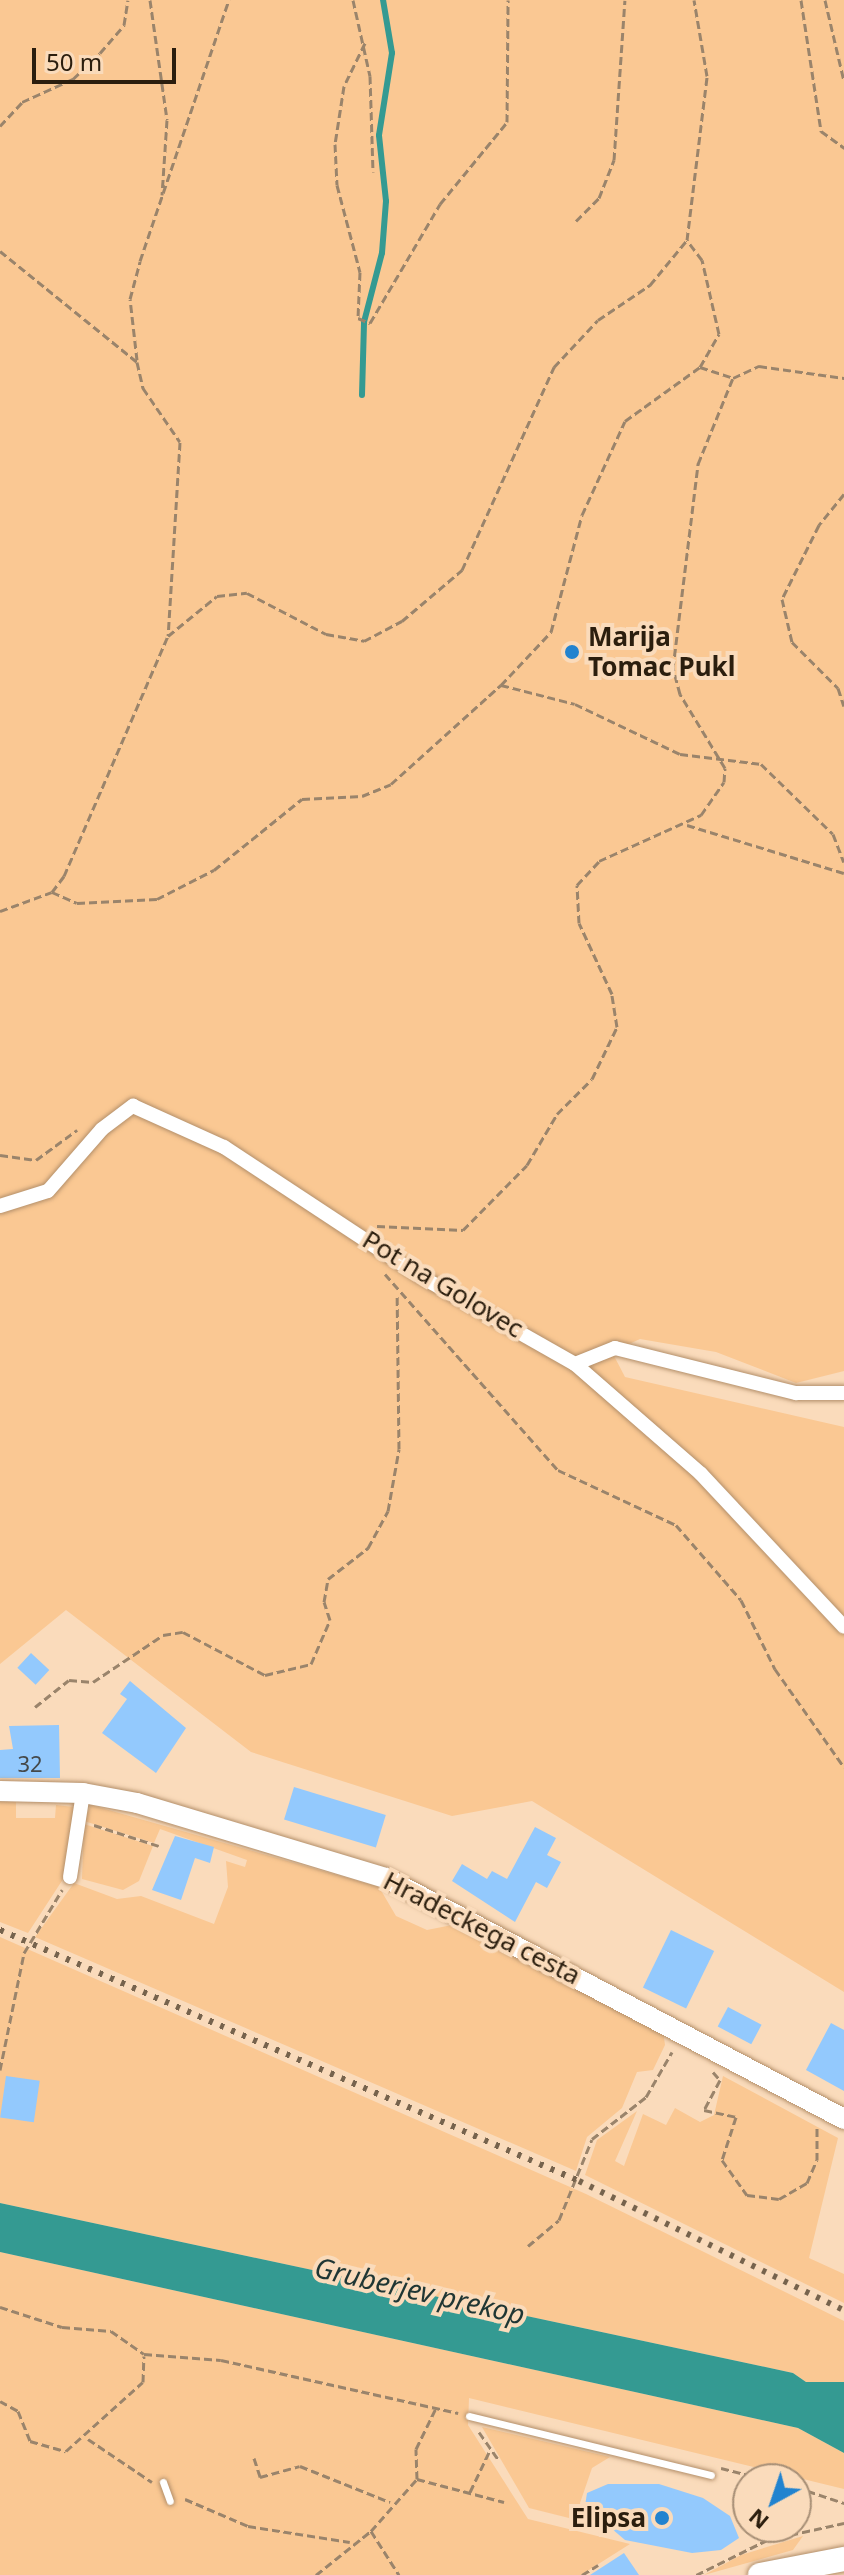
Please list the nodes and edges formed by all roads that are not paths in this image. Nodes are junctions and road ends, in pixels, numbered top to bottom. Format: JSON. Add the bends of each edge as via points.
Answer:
{"nodes":[{"id":1,"x":0,"y":1206,"type":"edge"},
{"id":2,"x":575,"y":1364,"type":"junction"},
{"id":3,"x":844,"y":1393,"type":"edge"},
{"id":4,"x":844,"y":1627,"type":"edge"},
{"id":5,"x":0,"y":1791,"type":"edge"},
{"id":6,"x":83,"y":1793,"type":"junction"},
{"id":7,"x":70,"y":1877,"type":"road end"},
{"id":8,"x":844,"y":2119,"type":"edge"},
{"id":9,"x":473,"y":2416,"type":"road end"},
{"id":10,"x":711,"y":2475,"type":"dead end"},
{"id":11,"x":159,"y":2483,"type":"road end"},
{"id":12,"x":170,"y":2501,"type":"dead end"},
{"id":13,"x":844,"y":2559,"type":"edge"},
{"id":14,"x":760,"y":2575,"type":"edge"}],
"edges":[{"from":1,"to":2,"type":"street","name":"Pot na Golovec","via":[[48,1191],[102,1129],[133,1106],[224,1147],[420,1276]]},
{"from":2,"to":3,"type":"street","via":[[615,1348],[796,1393]]},
{"from":2,"to":4,"type":"street","name":"Pot na Golovec","via":[[701,1474]]},
{"from":5,"to":6,"type":"street","name":"Hradeckega cesta"},
{"from":6,"to":7,"type":"street"},
{"from":6,"to":8,"type":"street","name":"Hradeckega cesta","via":[[188,1816],[386,1878]]},
{"from":9,"to":10,"type":"lane"},
{"from":11,"to":12,"type":"lane"},
{"from":13,"to":14,"type":"main road"}]}
